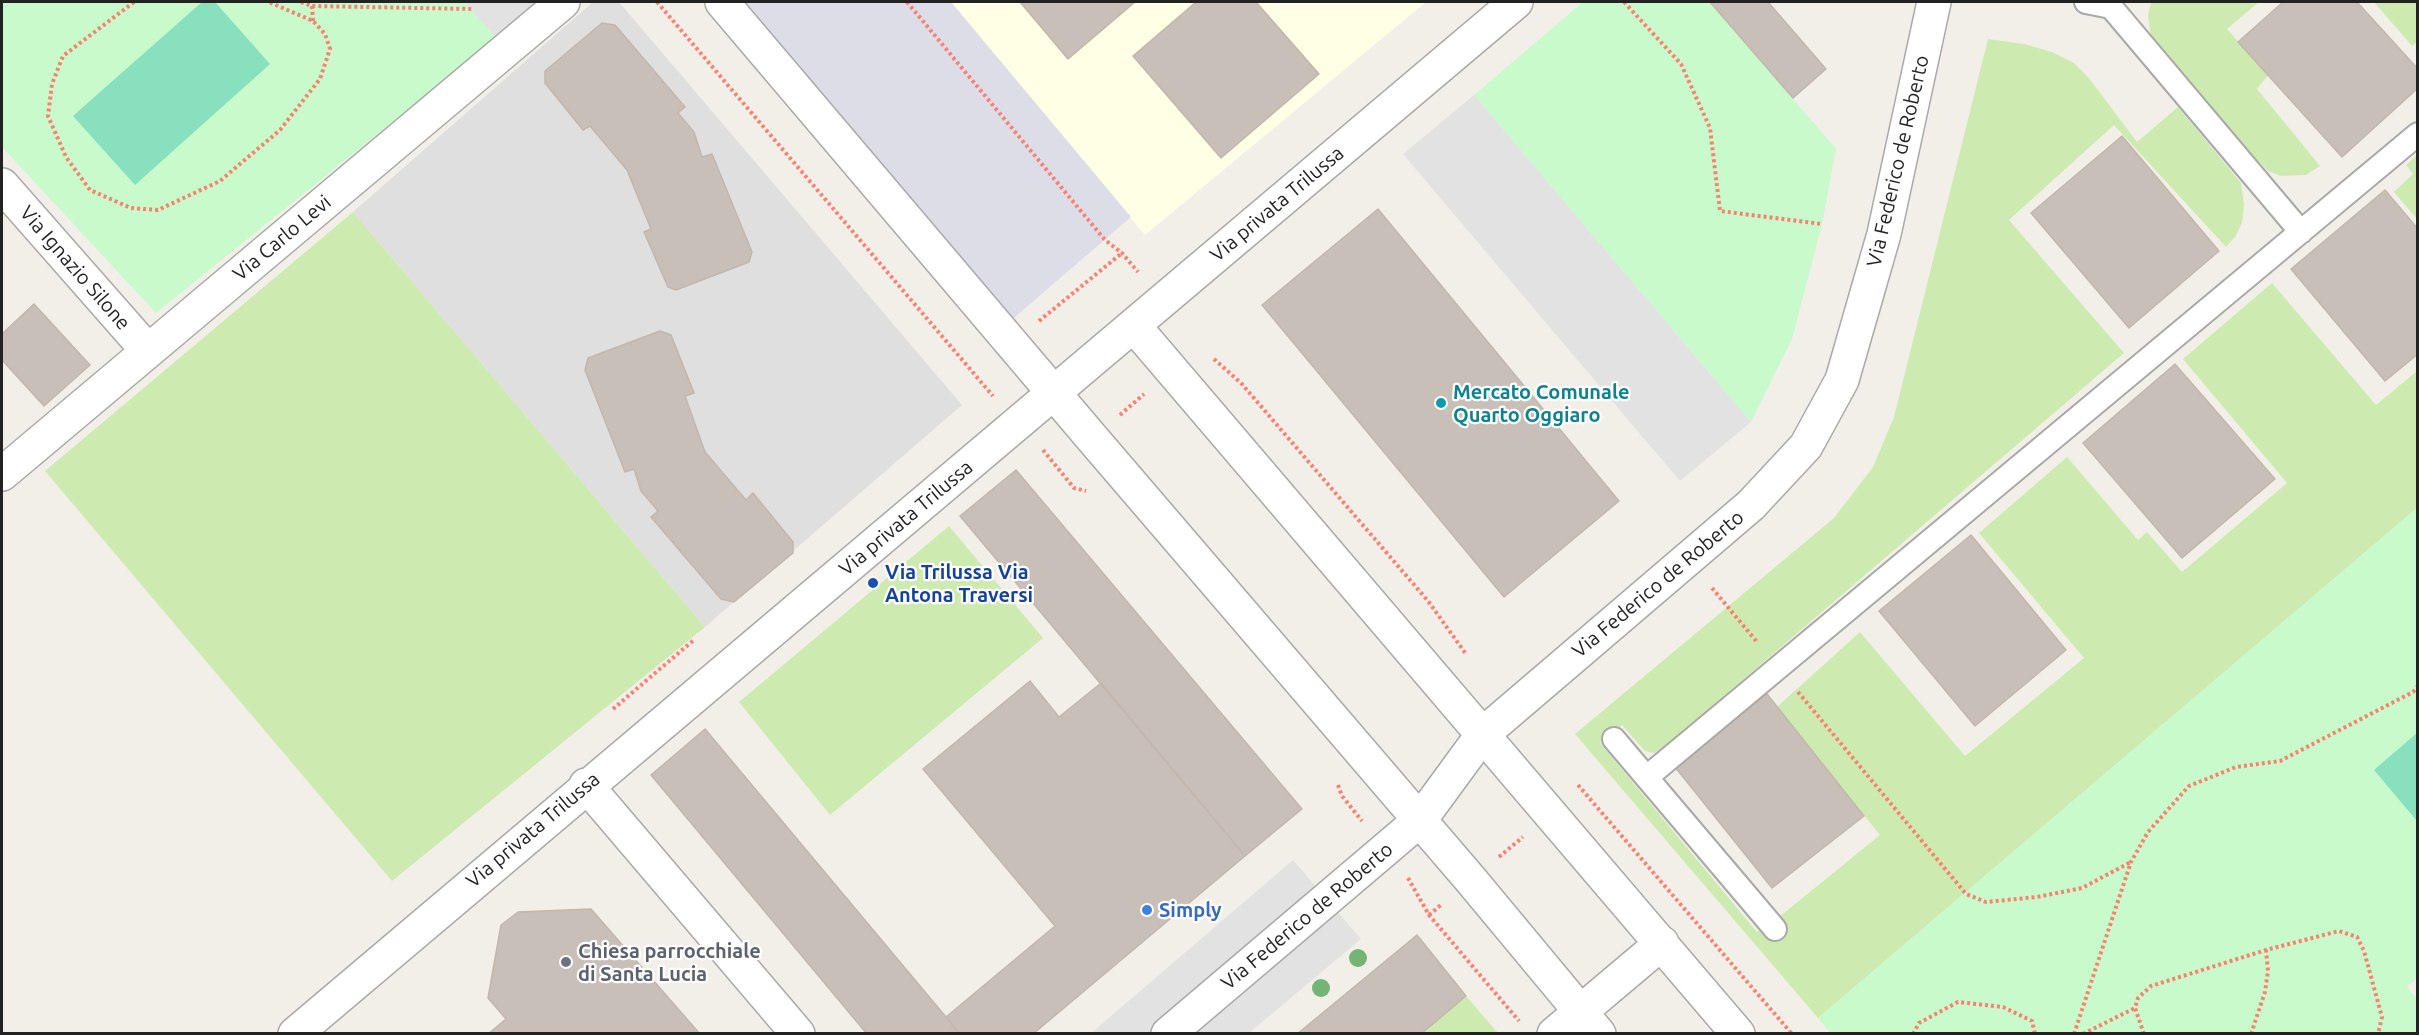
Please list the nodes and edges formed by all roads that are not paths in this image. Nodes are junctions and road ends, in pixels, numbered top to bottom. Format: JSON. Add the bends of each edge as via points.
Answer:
{"nodes":[{"id":1,"x":563,"y":2,"type":"edge"},
{"id":2,"x":722,"y":2,"type":"edge"},
{"id":3,"x":1516,"y":2,"type":"edge"},
{"id":4,"x":1934,"y":2,"type":"edge"},
{"id":5,"x":2085,"y":2,"type":"edge"},
{"id":6,"x":2114,"y":4,"type":"edge"},
{"id":7,"x":2418,"y":134,"type":"edge"},
{"id":8,"x":2,"y":185,"type":"edge"},
{"id":9,"x":2301,"y":232,"type":"junction"},
{"id":10,"x":1134,"y":326,"type":"junction"},
{"id":11,"x":148,"y":351,"type":"junction"},
{"id":12,"x":1054,"y":394,"type":"junction"},
{"id":13,"x":2,"y":474,"type":"edge"},
{"id":14,"x":1483,"y":734,"type":"junction"},
{"id":15,"x":1614,"y":739,"type":"dead end"},
{"id":16,"x":1647,"y":777,"type":"junction"},
{"id":17,"x":586,"y":785,"type":"junction"},
{"id":18,"x":1420,"y":820,"type":"junction"},
{"id":19,"x":1775,"y":928,"type":"dead end"},
{"id":20,"x":1662,"y":943,"type":"junction"},
{"id":21,"x":1590,"y":1022,"type":"edge"},
{"id":22,"x":295,"y":1034,"type":"edge"},
{"id":23,"x":798,"y":1034,"type":"edge"},
{"id":24,"x":1168,"y":1034,"type":"edge"},
{"id":25,"x":1554,"y":1034,"type":"edge"},
{"id":26,"x":1738,"y":1034,"type":"edge"}],
"edges":[{"from":1,"to":11,"type":"street","name":"Via Carlo Levi"},
{"from":2,"to":12,"type":"street"},
{"from":3,"to":10,"type":"street","name":"Via privata Trilussa"},
{"from":4,"to":14,"type":"street","name":"Via Federico de Roberto","via":[[1884,234],[1842,380],[1806,446],[1751,505]]},
{"from":5,"to":6,"type":"lane"},
{"from":6,"to":9,"type":"lane"},
{"from":7,"to":9,"type":"lane"},
{"from":8,"to":11,"type":"street","name":"Via Ignazio Silone"},
{"from":9,"to":16,"type":"lane"},
{"from":10,"to":12,"type":"street","name":"Via privata Trilussa"},
{"from":10,"to":14,"type":"street"},
{"from":11,"to":13,"type":"street","name":"Via Carlo Levi"},
{"from":12,"to":17,"type":"street","name":"Via privata Trilussa"},
{"from":12,"to":18,"type":"street"},
{"from":14,"to":18,"type":"street","name":"Via Federico de Roberto"},
{"from":14,"to":20,"type":"street"},
{"from":15,"to":16,"type":"lane"},
{"from":16,"to":19,"type":"lane"},
{"from":17,"to":22,"type":"street","name":"Via privata Trilussa"},
{"from":17,"to":23,"type":"street"},
{"from":18,"to":21,"type":"street"},
{"from":18,"to":24,"type":"street","name":"Via Federico de Roberto"},
{"from":20,"to":21,"type":"street"},
{"from":20,"to":26,"type":"street"},
{"from":21,"to":25,"type":"street"}]}
